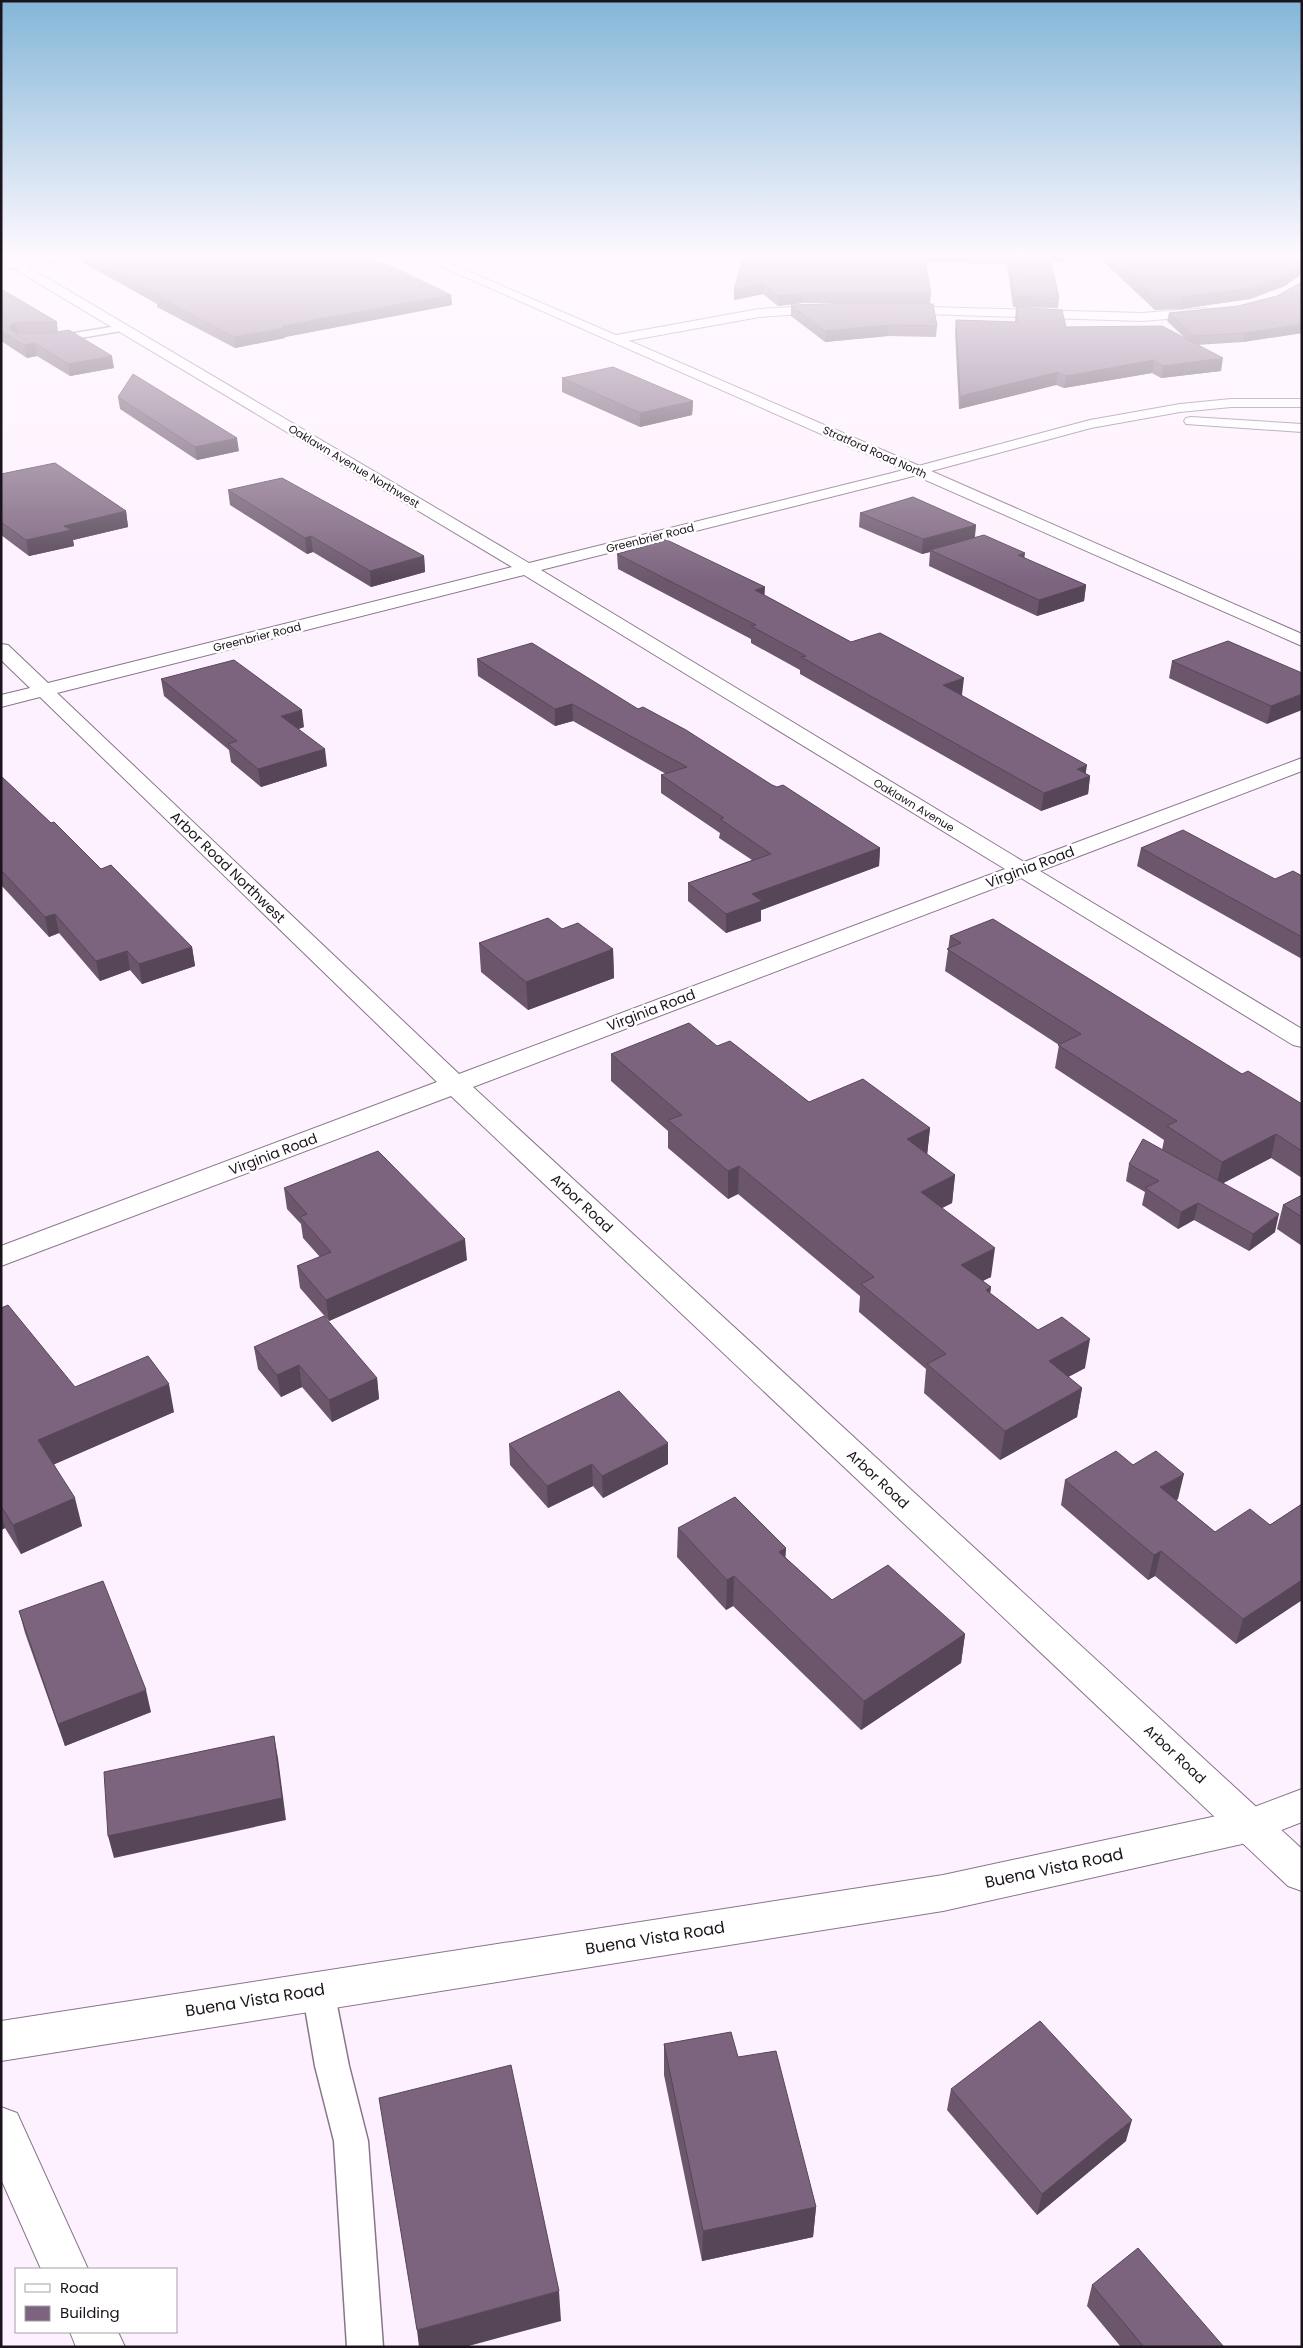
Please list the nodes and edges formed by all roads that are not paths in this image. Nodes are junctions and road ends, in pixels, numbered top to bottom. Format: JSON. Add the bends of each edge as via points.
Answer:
{"nodes":[{"id":1,"x":183,"y":364,"type":"edge"},
{"id":2,"x":672,"y":364,"type":"edge"},
{"id":3,"x":1302,"y":403,"type":"edge"},
{"id":4,"x":1130,"y":416,"type":"junction"},
{"id":5,"x":1302,"y":428,"type":"edge"},
{"id":6,"x":917,"y":470,"type":"junction"},
{"id":7,"x":527,"y":569,"type":"junction"},
{"id":8,"x":1302,"y":641,"type":"edge"},
{"id":9,"x":1,"y":649,"type":"edge"},
{"id":10,"x":44,"y":690,"type":"junction"},
{"id":11,"x":1,"y":701,"type":"edge"},
{"id":12,"x":1302,"y":764,"type":"edge"},
{"id":13,"x":1022,"y":870,"type":"junction"},
{"id":14,"x":1302,"y":1040,"type":"edge"},
{"id":15,"x":454,"y":1084,"type":"junction"},
{"id":16,"x":1,"y":1257,"type":"edge"},
{"id":17,"x":1302,"y":1805,"type":"edge"},
{"id":18,"x":1251,"y":1825,"type":"junction"},
{"id":19,"x":1302,"y":1874,"type":"edge"},
{"id":20,"x":318,"y":1990,"type":"junction"},
{"id":21,"x":1,"y":2041,"type":"edge"},
{"id":22,"x":1,"y":2128,"type":"edge"},
{"id":23,"x":65,"y":2268,"type":"edge"},
{"id":24,"x":94,"y":2333,"type":"edge"},
{"id":25,"x":101,"y":2347,"type":"edge"},
{"id":26,"x":365,"y":2347,"type":"edge"}],
"edges":[{"from":1,"to":7,"type":"street","name":"Oaklawn Avenue Northwest"},
{"from":2,"to":6,"type":"street","name":"Stratford Road North"},
{"from":3,"to":4,"type":"street","name":"Greenbrier Road","via":[[1231,403]]},
{"from":4,"to":5,"type":"street"},
{"from":4,"to":6,"type":"street","name":"Greenbrier Road"},
{"from":6,"to":7,"type":"street","name":"Greenbrier Road"},
{"from":6,"to":8,"type":"street","name":"Stratford Road North"},
{"from":7,"to":10,"type":"street","name":"Greenbrier Road"},
{"from":7,"to":13,"type":"street","name":"Oaklawn Avenue"},
{"from":9,"to":10,"type":"street","name":"Arbor Road Northwest"},
{"from":10,"to":11,"type":"street","name":"Greenbrier Road"},
{"from":10,"to":15,"type":"street","name":"Arbor Road Northwest"},
{"from":12,"to":13,"type":"street","name":"Virginia Road"},
{"from":13,"to":14,"type":"street","name":"Oaklawn Avenue"},
{"from":13,"to":15,"type":"street","name":"Virginia Road"},
{"from":15,"to":16,"type":"street","name":"Virginia Road"},
{"from":15,"to":18,"type":"street","name":"Arbor Road"},
{"from":17,"to":18,"type":"street","name":"Buena Vista Road"},
{"from":18,"to":19,"type":"street","name":"Arbor Road"},
{"from":18,"to":20,"type":"street","name":"Buena Vista Road","via":[[943,1893]]},
{"from":20,"to":21,"type":"street","name":"Buena Vista Road"},
{"from":20,"to":26,"type":"lane","via":[[332,2066],[351,2141]]},
{"from":22,"to":23,"type":"street"},
{"from":24,"to":25,"type":"street"}]}
